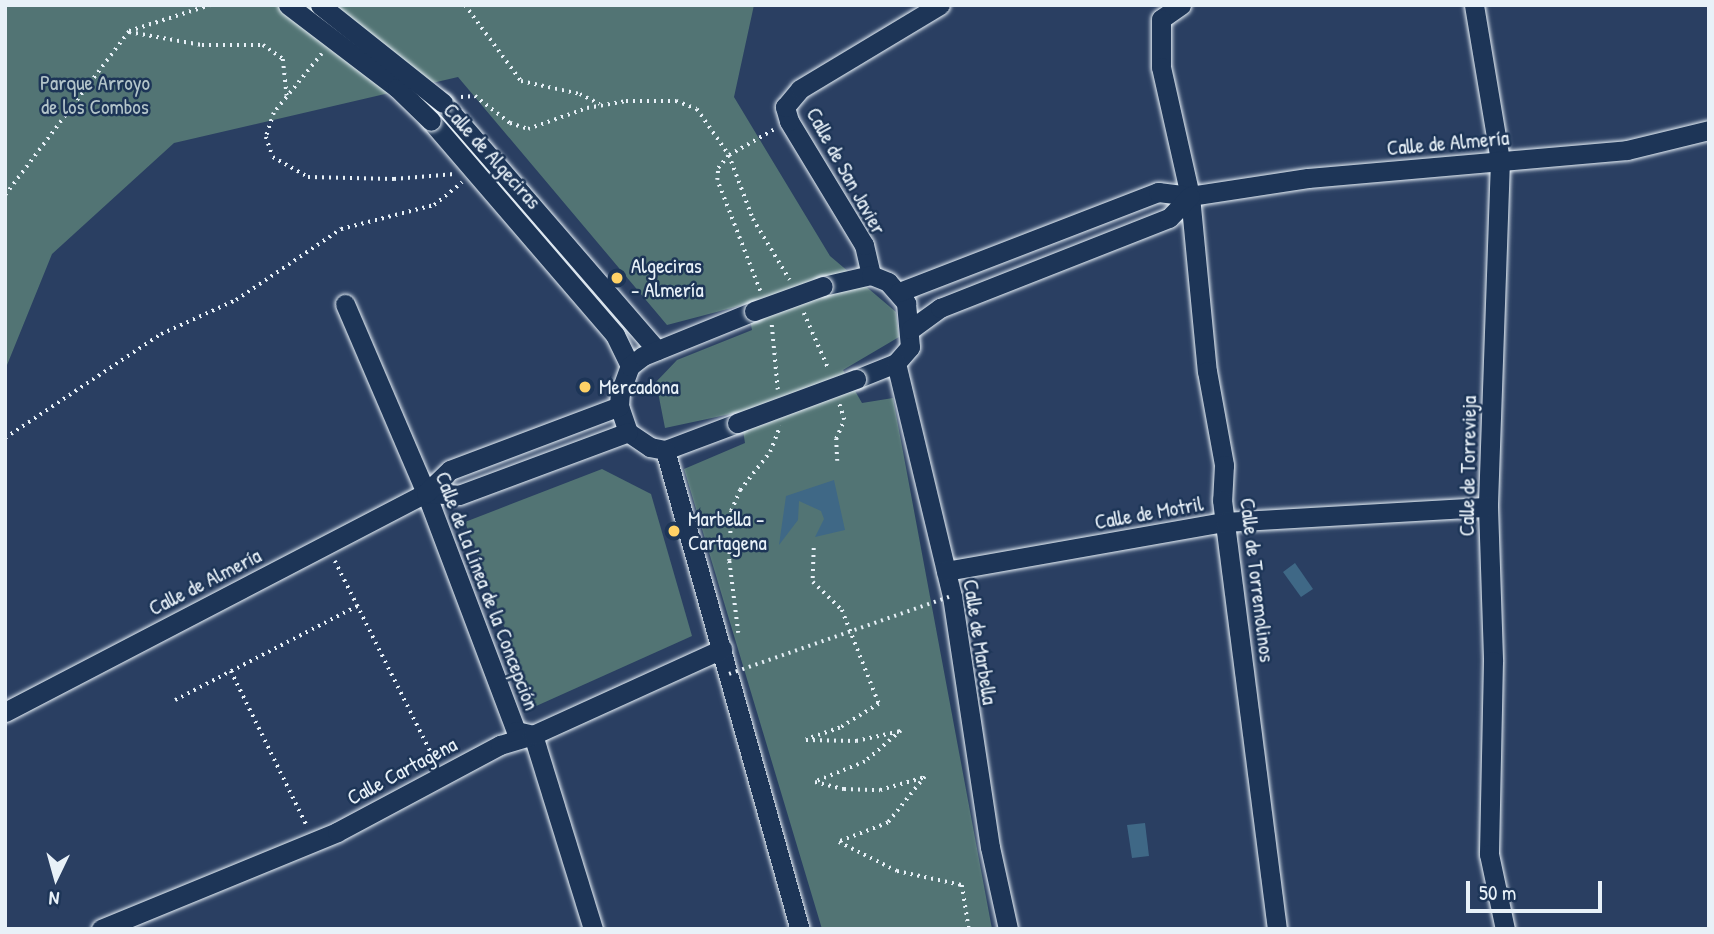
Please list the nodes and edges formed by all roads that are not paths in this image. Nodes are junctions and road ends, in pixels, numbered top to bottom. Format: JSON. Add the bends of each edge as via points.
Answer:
{"nodes":[{"id":1,"x":288,"y":5,"type":"edge"},
{"id":2,"x":320,"y":5,"type":"edge"},
{"id":3,"x":940,"y":5,"type":"edge"},
{"id":4,"x":1181,"y":5,"type":"edge"},
{"id":5,"x":1474,"y":5,"type":"edge"},
{"id":6,"x":1709,"y":130,"type":"edge"},
{"id":7,"x":1500,"y":160,"type":"junction"},
{"id":8,"x":1190,"y":196,"type":"junction"},
{"id":9,"x":871,"y":275,"type":"junction"},
{"id":10,"x":899,"y":292,"type":"junction"},
{"id":11,"x":345,"y":304,"type":"dead end"},
{"id":12,"x":911,"y":329,"type":"junction"},
{"id":13,"x":657,"y":350,"type":"junction"},
{"id":14,"x":896,"y":363,"type":"junction"},
{"id":15,"x":630,"y":366,"type":"junction"},
{"id":16,"x":619,"y":407,"type":"junction"},
{"id":17,"x":628,"y":432,"type":"junction"},
{"id":18,"x":665,"y":450,"type":"junction"},
{"id":19,"x":426,"y":493,"type":"junction"},
{"id":20,"x":1489,"y":507,"type":"junction"},
{"id":21,"x":1226,"y":522,"type":"junction"},
{"id":22,"x":946,"y":571,"type":"junction"},
{"id":23,"x":722,"y":649,"type":"junction"},
{"id":24,"x":5,"y":712,"type":"edge"},
{"id":25,"x":533,"y":735,"type":"junction"},
{"id":26,"x":101,"y":929,"type":"edge"},
{"id":27,"x":593,"y":929,"type":"edge"},
{"id":28,"x":800,"y":929,"type":"edge"},
{"id":29,"x":1008,"y":929,"type":"edge"},
{"id":30,"x":1277,"y":929,"type":"edge"},
{"id":31,"x":1505,"y":929,"type":"edge"}],
"edges":[{"from":1,"to":15,"type":"street","name":"Calle de Algeciras","bridge":true,"via":[[397,88],[431,121],[615,335]]},
{"from":2,"to":13,"type":"street","name":"Calle de Algeciras","bridge":true,"via":[[448,100]]},
{"from":3,"to":9,"type":"street","name":"Calle de San Javier","via":[[800,89],[785,107],[789,121],[864,244]]},
{"from":4,"to":8,"type":"street","name":"Calle de Torremolinos","via":[[1161,19],[1160,36],[1171,122],[1183,152]]},
{"from":5,"to":7,"type":"street","name":"Calle de Torrevieja"},
{"from":6,"to":7,"type":"street","name":"Calle de Almería","via":[[1627,150]]},
{"from":7,"to":8,"type":"street","name":"Calle de Almería","via":[[1308,178]]},
{"from":7,"to":20,"type":"street","name":"Calle de Torrevieja"},
{"from":8,"to":10,"type":"street","name":"Calle de Almería","via":[[1158,192]]},
{"from":8,"to":12,"type":"street","via":[[1169,218],[940,308]]},
{"from":8,"to":21,"type":"street","name":"Calle de Torremolinos","via":[[1207,371],[1224,465]]},
{"from":9,"to":10,"type":"street"},
{"from":9,"to":13,"type":"street","bridge":true,"via":[[823,286]]},
{"from":10,"to":12,"type":"street","via":[[910,314]]},
{"from":11,"to":19,"type":"street","name":"Calle de La Línea de la Concepción"},
{"from":12,"to":14,"type":"street","via":[[910,347]]},
{"from":13,"to":15,"type":"street"},
{"from":14,"to":18,"type":"street","bridge":true},
{"from":14,"to":22,"type":"street","name":"Calle de Marbella"},
{"from":15,"to":16,"type":"street"},
{"from":16,"to":17,"type":"street"},
{"from":16,"to":19,"type":"street","name":"Calle de Almería","via":[[450,470]]},
{"from":17,"to":18,"type":"street","via":[[650,447]]},
{"from":17,"to":19,"type":"street","via":[[460,495]]},
{"from":18,"to":23,"type":"street"},
{"from":19,"to":24,"type":"street","name":"Calle de Almería"},
{"from":19,"to":25,"type":"street","name":"Calle de La Línea de la Concepción","via":[[516,731]]},
{"from":20,"to":21,"type":"street","name":"Calle de Motril"},
{"from":20,"to":31,"type":"street","name":"Calle de Torrevieja","via":[[1493,661],[1489,854]]},
{"from":21,"to":22,"type":"street","name":"Calle de Motril"},
{"from":21,"to":30,"type":"street","name":"Calle de Torremolinos"},
{"from":22,"to":29,"type":"street","name":"Calle de Marbella","via":[[978,780]]},
{"from":23,"to":25,"type":"street","name":"Calle Cartagena"},
{"from":23,"to":28,"type":"street"},
{"from":25,"to":26,"type":"street","name":"Calle Cartagena","via":[[500,745],[315,841]]},
{"from":25,"to":27,"type":"street","name":"Calle de La Línea de la Concepción"}]}
